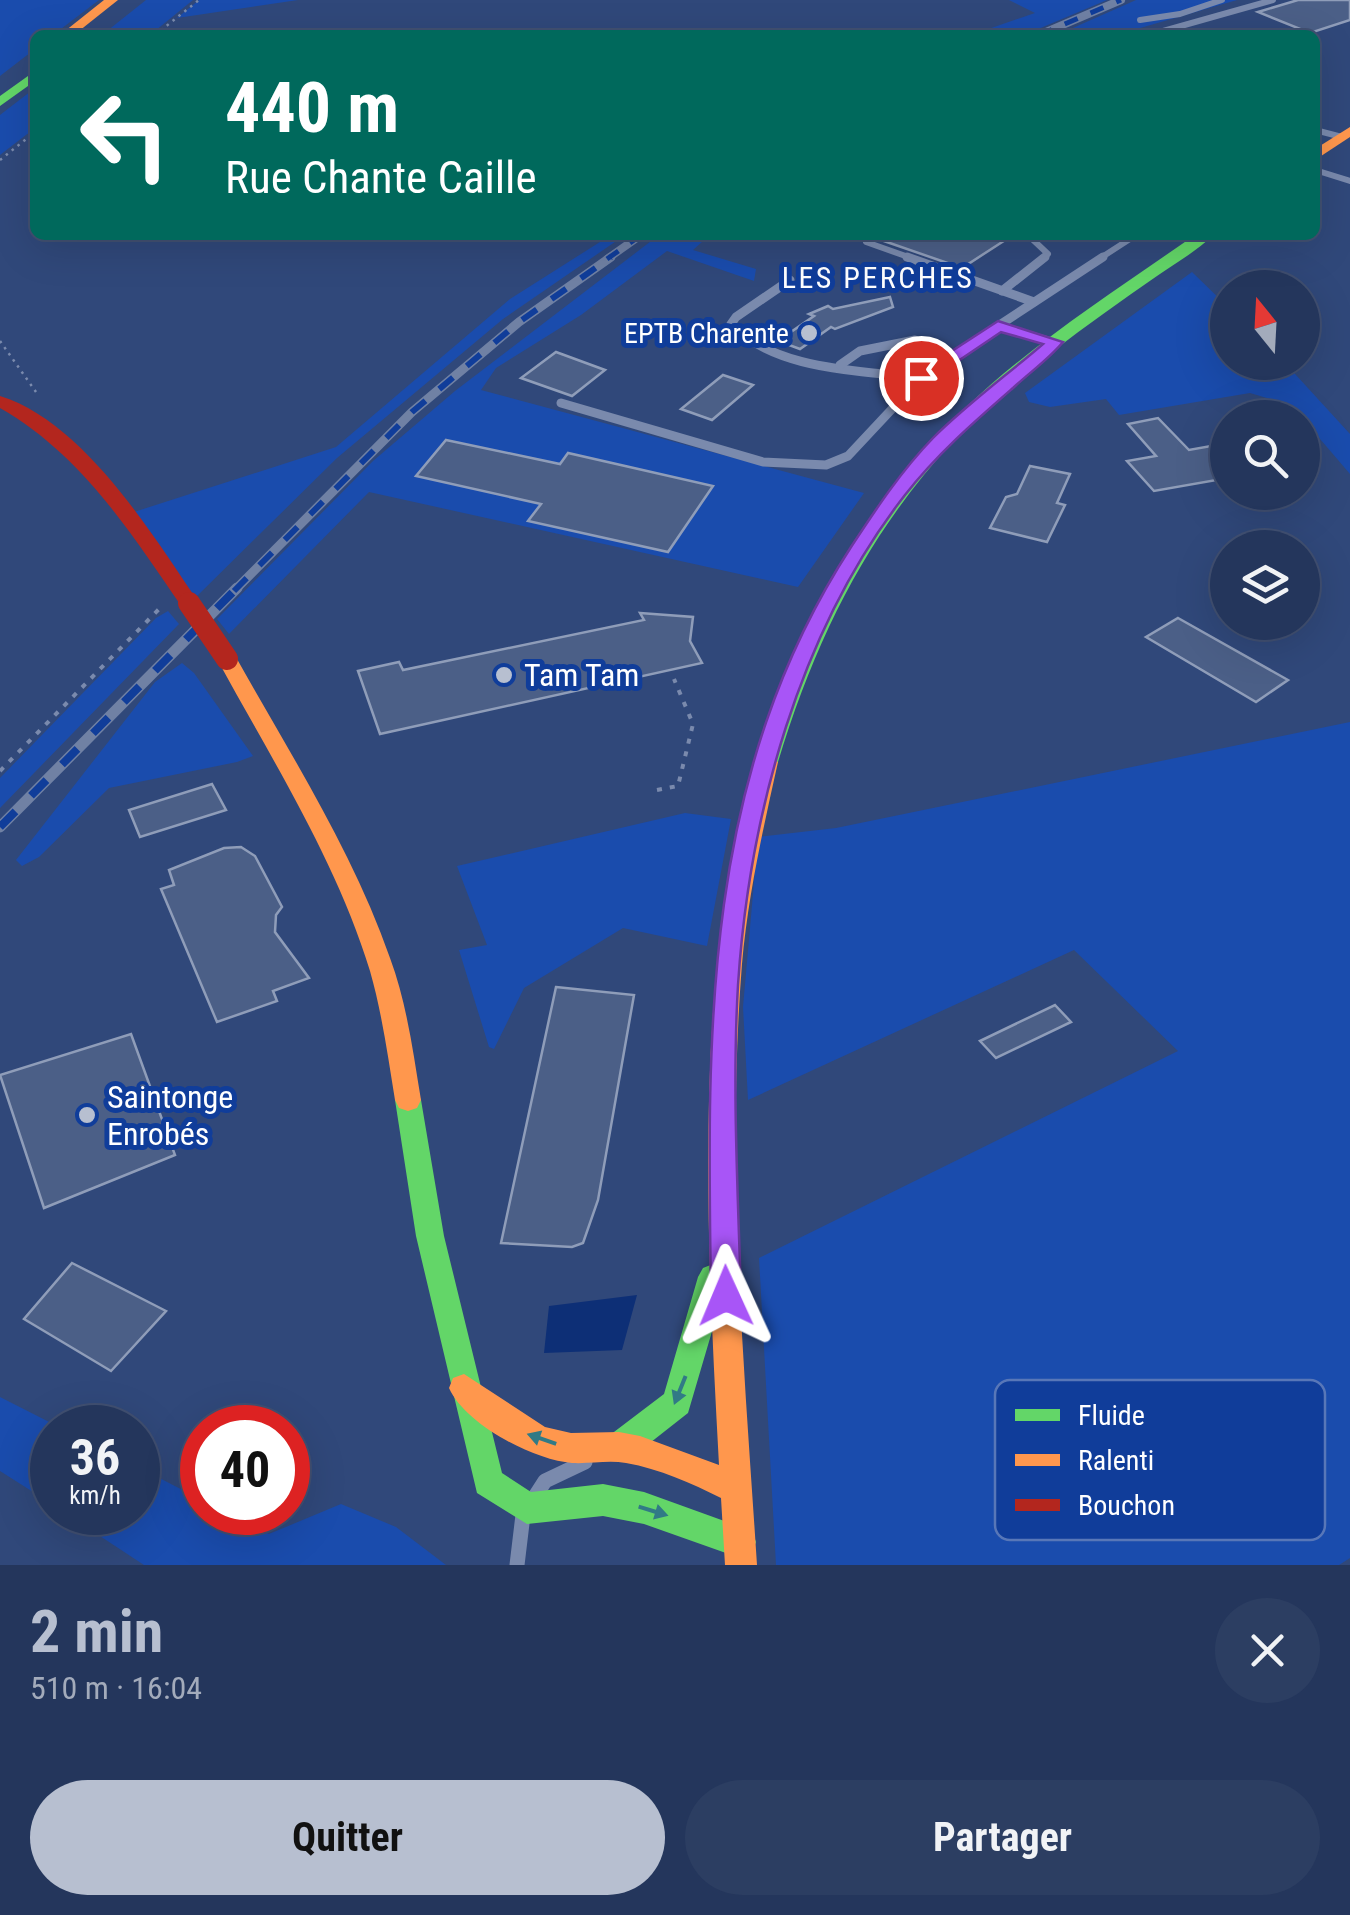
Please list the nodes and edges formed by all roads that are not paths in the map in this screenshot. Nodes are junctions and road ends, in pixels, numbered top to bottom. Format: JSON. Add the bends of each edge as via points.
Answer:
{"nodes":[{"id":1,"x":112,"y":0,"type":"edge"},
{"id":2,"x":132,"y":0,"type":"edge"},
{"id":3,"x":1222,"y":0,"type":"edge"},
{"id":4,"x":1272,"y":0,"type":"edge"},
{"id":5,"x":1140,"y":20,"type":"dead end"},
{"id":6,"x":73,"y":30,"type":"edge"},
{"id":7,"x":93,"y":30,"type":"edge"},
{"id":8,"x":1169,"y":30,"type":"edge"},
{"id":9,"x":30,"y":63,"type":"edge"},
{"id":10,"x":30,"y":79,"type":"edge"},
{"id":11,"x":0,"y":86,"type":"edge"},
{"id":12,"x":0,"y":102,"type":"edge"},
{"id":13,"x":1320,"y":131,"type":"edge"},
{"id":14,"x":1346,"y":134,"type":"edge"},
{"id":15,"x":1320,"y":152,"type":"edge"},
{"id":16,"x":1320,"y":172,"type":"edge"},
{"id":17,"x":1350,"y":181,"type":"edge"},
{"id":18,"x":869,"y":240,"type":"edge"},
{"id":19,"x":1033,"y":240,"type":"edge"},
{"id":20,"x":1128,"y":240,"type":"edge"},
{"id":21,"x":1197,"y":240,"type":"edge"},
{"id":22,"x":790,"y":280,"type":"dead end"},
{"id":23,"x":1002,"y":291,"type":"junction"},
{"id":24,"x":1034,"y":302,"type":"junction"},
{"id":25,"x":998,"y":326,"type":"junction"},
{"id":26,"x":916,"y":340,"type":"dead end"},
{"id":27,"x":1055,"y":342,"type":"junction"},
{"id":28,"x":840,"y":365,"type":"junction"},
{"id":29,"x":921,"y":378,"type":"junction"},
{"id":30,"x":0,"y":401,"type":"edge"},
{"id":31,"x":561,"y":403,"type":"dead end"},
{"id":32,"x":724,"y":1229,"type":"junction"},
{"id":33,"x":464,"y":1388,"type":"junction"},
{"id":34,"x":620,"y":1446,"type":"junction"},
{"id":35,"x":735,"y":1489,"type":"junction"},
{"id":36,"x":527,"y":1508,"type":"junction"},
{"id":37,"x":740,"y":1554,"type":"edge"},
{"id":38,"x":518,"y":1565,"type":"edge"}],
"edges":[{"from":1,"to":6,"type":"main road"},
{"from":2,"to":7,"type":"main road"},
{"from":3,"to":5,"type":"lane"},
{"from":4,"to":8,"type":"lane"},
{"from":9,"to":11,"type":"main road"},
{"from":10,"to":12,"type":"main road"},
{"from":13,"to":14,"type":"lane"},
{"from":14,"to":15,"type":"main road"},
{"from":16,"to":17,"type":"lane"},
{"from":18,"to":23,"type":"lane"},
{"from":19,"to":23,"type":"lane","via":[[1048,254]]},
{"from":20,"to":24,"type":"lane"},
{"from":21,"to":27,"type":"main road"},
{"from":22,"to":28,"type":"lane","via":[[736,317],[734,330],[758,346]]},
{"from":23,"to":24,"type":"lane"},
{"from":24,"to":25,"type":"lane"},
{"from":25,"to":27,"type":"lane"},
{"from":25,"to":29,"type":"lane"},
{"from":26,"to":28,"type":"lane","via":[[860,351]]},
{"from":27,"to":32,"type":"main road","via":[[952,431],[895,494],[842,576],[782,706],[739,868],[726,984]]},
{"from":28,"to":29,"type":"lane"},
{"from":29,"to":31,"type":"lane","via":[[848,456],[826,465],[763,462]]},
{"from":30,"to":33,"type":"main road","bridge":true,"via":[[41,420],[82,456],[186,599],[228,658],[342,872],[378,956],[395,1020],[430,1236]]},
{"from":32,"to":34,"type":"main road","one_way":true,"via":[[677,1404]]},
{"from":32,"to":35,"type":"main road"},
{"from":34,"to":33,"type":"main road","one_way":true,"via":[[568,1448],[526,1434]]},
{"from":33,"to":36,"type":"main road","via":[[488,1482]]},
{"from":34,"to":35,"type":"main road","via":[[682,1462]]},
{"from":34,"to":36,"type":"lane","via":[[545,1480]]},
{"from":35,"to":37,"type":"main road"},
{"from":36,"to":37,"type":"main road","one_way":true,"via":[[603,1500],[644,1508]]},
{"from":36,"to":38,"type":"lane"}]}
